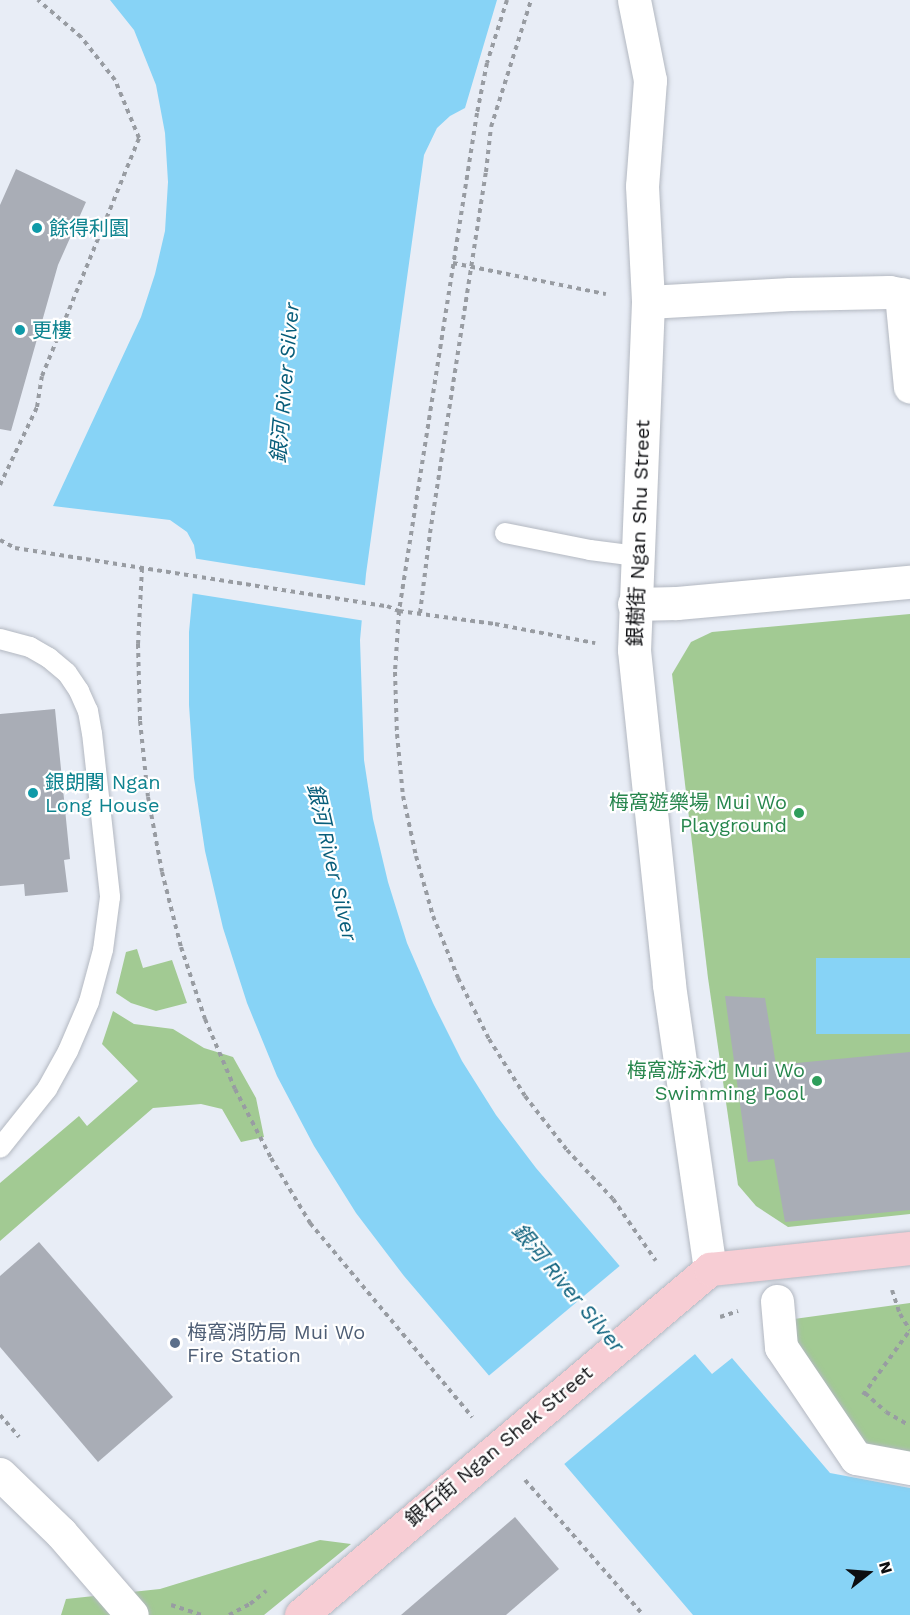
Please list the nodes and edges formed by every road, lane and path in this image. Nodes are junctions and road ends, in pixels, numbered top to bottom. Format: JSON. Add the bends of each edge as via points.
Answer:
{"nodes":[{"id":1,"x":38,"y":0,"type":"edge"},
{"id":2,"x":507,"y":0,"type":"edge"},
{"id":3,"x":531,"y":0,"type":"edge"},
{"id":4,"x":634,"y":0,"type":"edge"},
{"id":5,"x":453,"y":263,"type":"junction"},
{"id":6,"x":472,"y":267,"type":"junction"},
{"id":7,"x":906,"y":295,"type":"edge"},
{"id":8,"x":648,"y":302,"type":"junction"},
{"id":9,"x":910,"y":387,"type":"edge"},
{"id":10,"x":0,"y":485,"type":"edge"},
{"id":11,"x":506,"y":533,"type":"dead end"},
{"id":12,"x":0,"y":540,"type":"edge"},
{"id":13,"x":637,"y":556,"type":"junction"},
{"id":14,"x":142,"y":568,"type":"junction"},
{"id":15,"x":910,"y":582,"type":"edge"},
{"id":16,"x":634,"y":604,"type":"junction"},
{"id":17,"x":399,"y":611,"type":"junction"},
{"id":18,"x":420,"y":614,"type":"junction"},
{"id":19,"x":0,"y":639,"type":"edge"},
{"id":20,"x":634,"y":650,"type":"junction"},
{"id":21,"x":0,"y":1148,"type":"edge"},
{"id":22,"x":910,"y":1248,"type":"edge"},
{"id":23,"x":656,"y":1261,"type":"dead end"},
{"id":24,"x":710,"y":1269,"type":"junction"},
{"id":25,"x":892,"y":1289,"type":"dead end"},
{"id":26,"x":777,"y":1301,"type":"dead end"},
{"id":27,"x":910,"y":1330,"type":"edge"},
{"id":28,"x":865,"y":1393,"type":"junction"},
{"id":29,"x":910,"y":1426,"type":"edge"},
{"id":30,"x":838,"y":1431,"type":"junction"},
{"id":31,"x":505,"y":1441,"type":"junction"},
{"id":32,"x":910,"y":1468,"type":"edge"},
{"id":33,"x":0,"y":1474,"type":"edge"},
{"id":34,"x":132,"y":1615,"type":"edge"},
{"id":35,"x":301,"y":1615,"type":"edge"},
{"id":36,"x":643,"y":1615,"type":"edge"}],
"edges":[{"from":1,"to":10,"type":"path","via":[[81,37],[115,80],[139,138],[42,376],[37,407]]},
{"from":2,"to":5,"type":"path","via":[[484,73]]},
{"from":3,"to":6,"type":"path","via":[[491,126]]},
{"from":4,"to":8,"type":"street","name":"銀樹街 Ngan Shu Street","via":[[650,80],[642,186]]},
{"from":5,"to":6,"type":"path"},
{"from":5,"to":17,"type":"path"},
{"from":6,"to":8,"type":"path"},
{"from":6,"to":18,"type":"path"},
{"from":7,"to":8,"type":"street","via":[[790,294]]},
{"from":7,"to":9,"type":"street"},
{"from":8,"to":13,"type":"street","name":"銀樹街 Ngan Shu Street"},
{"from":11,"to":13,"type":"lane"},
{"from":12,"to":14,"type":"path","via":[[15,548]]},
{"from":13,"to":16,"type":"street","name":"銀樹街 Ngan Shu Street"},
{"from":14,"to":17,"type":"path"},
{"from":14,"to":31,"type":"path","via":[[139,688],[148,797],[181,947],[205,1019],[250,1119],[310,1223]]},
{"from":15,"to":16,"type":"street"},
{"from":16,"to":20,"type":"street","name":"銀樹街 Ngan Shu Street"},
{"from":17,"to":18,"type":"path"},
{"from":17,"to":23,"type":"path","via":[[396,734],[403,796],[433,916],[449,957],[489,1039],[525,1096],[567,1150],[613,1199]]},
{"from":18,"to":20,"type":"path"},
{"from":19,"to":21,"type":"lane","via":[[30,647],[49,658],[67,673],[88,711],[110,897],[103,950],[89,1002],[69,1051],[47,1089]]},
{"from":20,"to":24,"type":"street","name":"銀樹街 Ngan Shu Street","via":[[669,985]]},
{"from":22,"to":24,"type":"street"},
{"from":24,"to":31,"type":"street","name":"銀石街 Ngan Shek Street"},
{"from":25,"to":27,"type":"path"},
{"from":26,"to":30,"type":"street","via":[[781,1347]]},
{"from":27,"to":28,"type":"path"},
{"from":28,"to":29,"type":"path"},
{"from":28,"to":30,"type":"path"},
{"from":30,"to":32,"type":"street","via":[[856,1458]]},
{"from":31,"to":35,"type":"street","name":"銀石街 Ngan Shek Street"},
{"from":31,"to":36,"type":"path"},
{"from":33,"to":34,"type":"street","via":[[61,1533]]}]}
